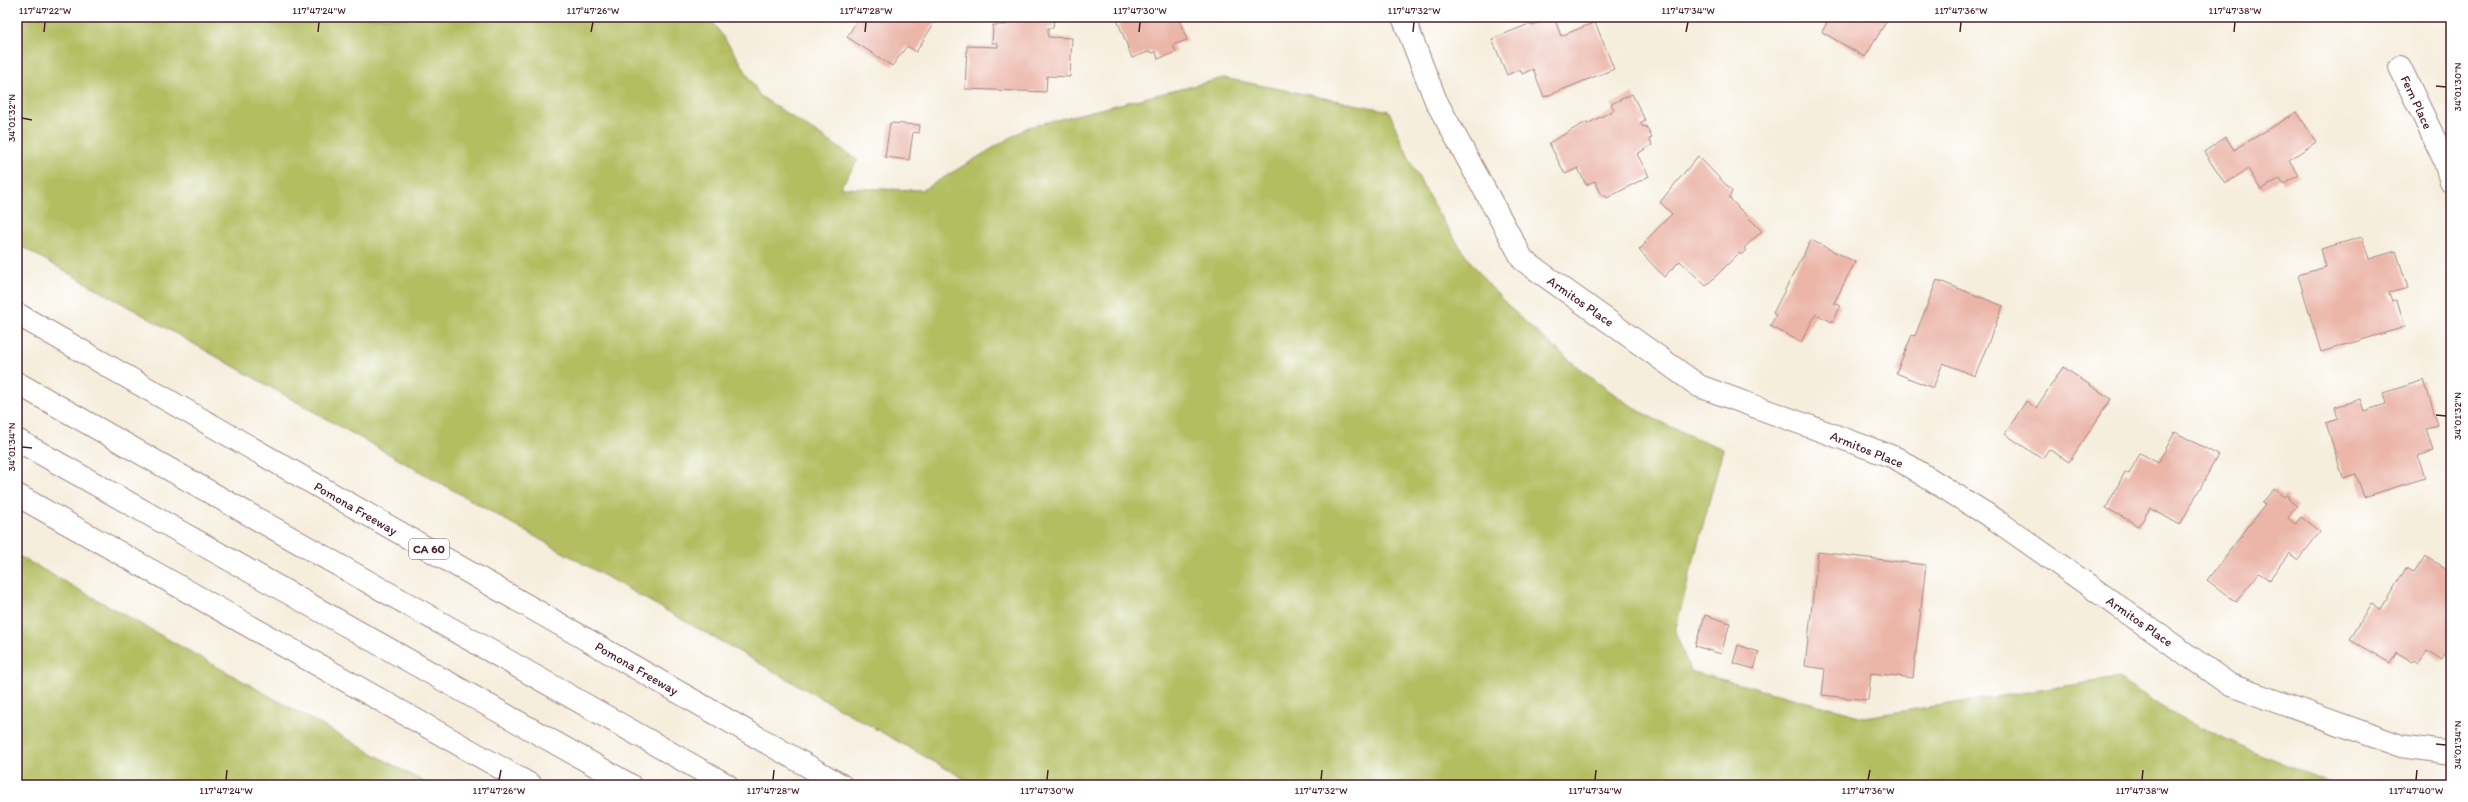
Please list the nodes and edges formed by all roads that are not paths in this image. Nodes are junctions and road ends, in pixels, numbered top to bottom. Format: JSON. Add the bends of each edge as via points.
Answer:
{"nodes":[{"id":1,"x":1403,"y":17,"type":"edge"},
{"id":2,"x":2400,"y":67,"type":"dead end"},
{"id":3,"x":2451,"y":182,"type":"edge"},
{"id":4,"x":17,"y":314,"type":"edge"},
{"id":5,"x":17,"y":383,"type":"edge"},
{"id":6,"x":17,"y":440,"type":"edge"},
{"id":7,"x":17,"y":495,"type":"edge"},
{"id":8,"x":2451,"y":753,"type":"edge"},
{"id":9,"x":531,"y":785,"type":"edge"},
{"id":10,"x":630,"y":785,"type":"edge"},
{"id":11,"x":727,"y":785,"type":"edge"},
{"id":12,"x":841,"y":785,"type":"edge"}],
"edges":[{"from":1,"to":8,"type":"main road","name":"Armitos Place","via":[[1436,101],[1524,260],[1699,386],[1896,458],[2011,530],[2230,685],[2401,746]]},
{"from":2,"to":3,"type":"main road","name":"Fern Place","via":[[2444,159]]},
{"from":4,"to":12,"type":"main road","name":"Pomona Freeway","number":"CA 60"},
{"from":5,"to":11,"type":"main road"},
{"from":6,"to":10,"type":"main road"},
{"from":7,"to":9,"type":"main road"}]}
